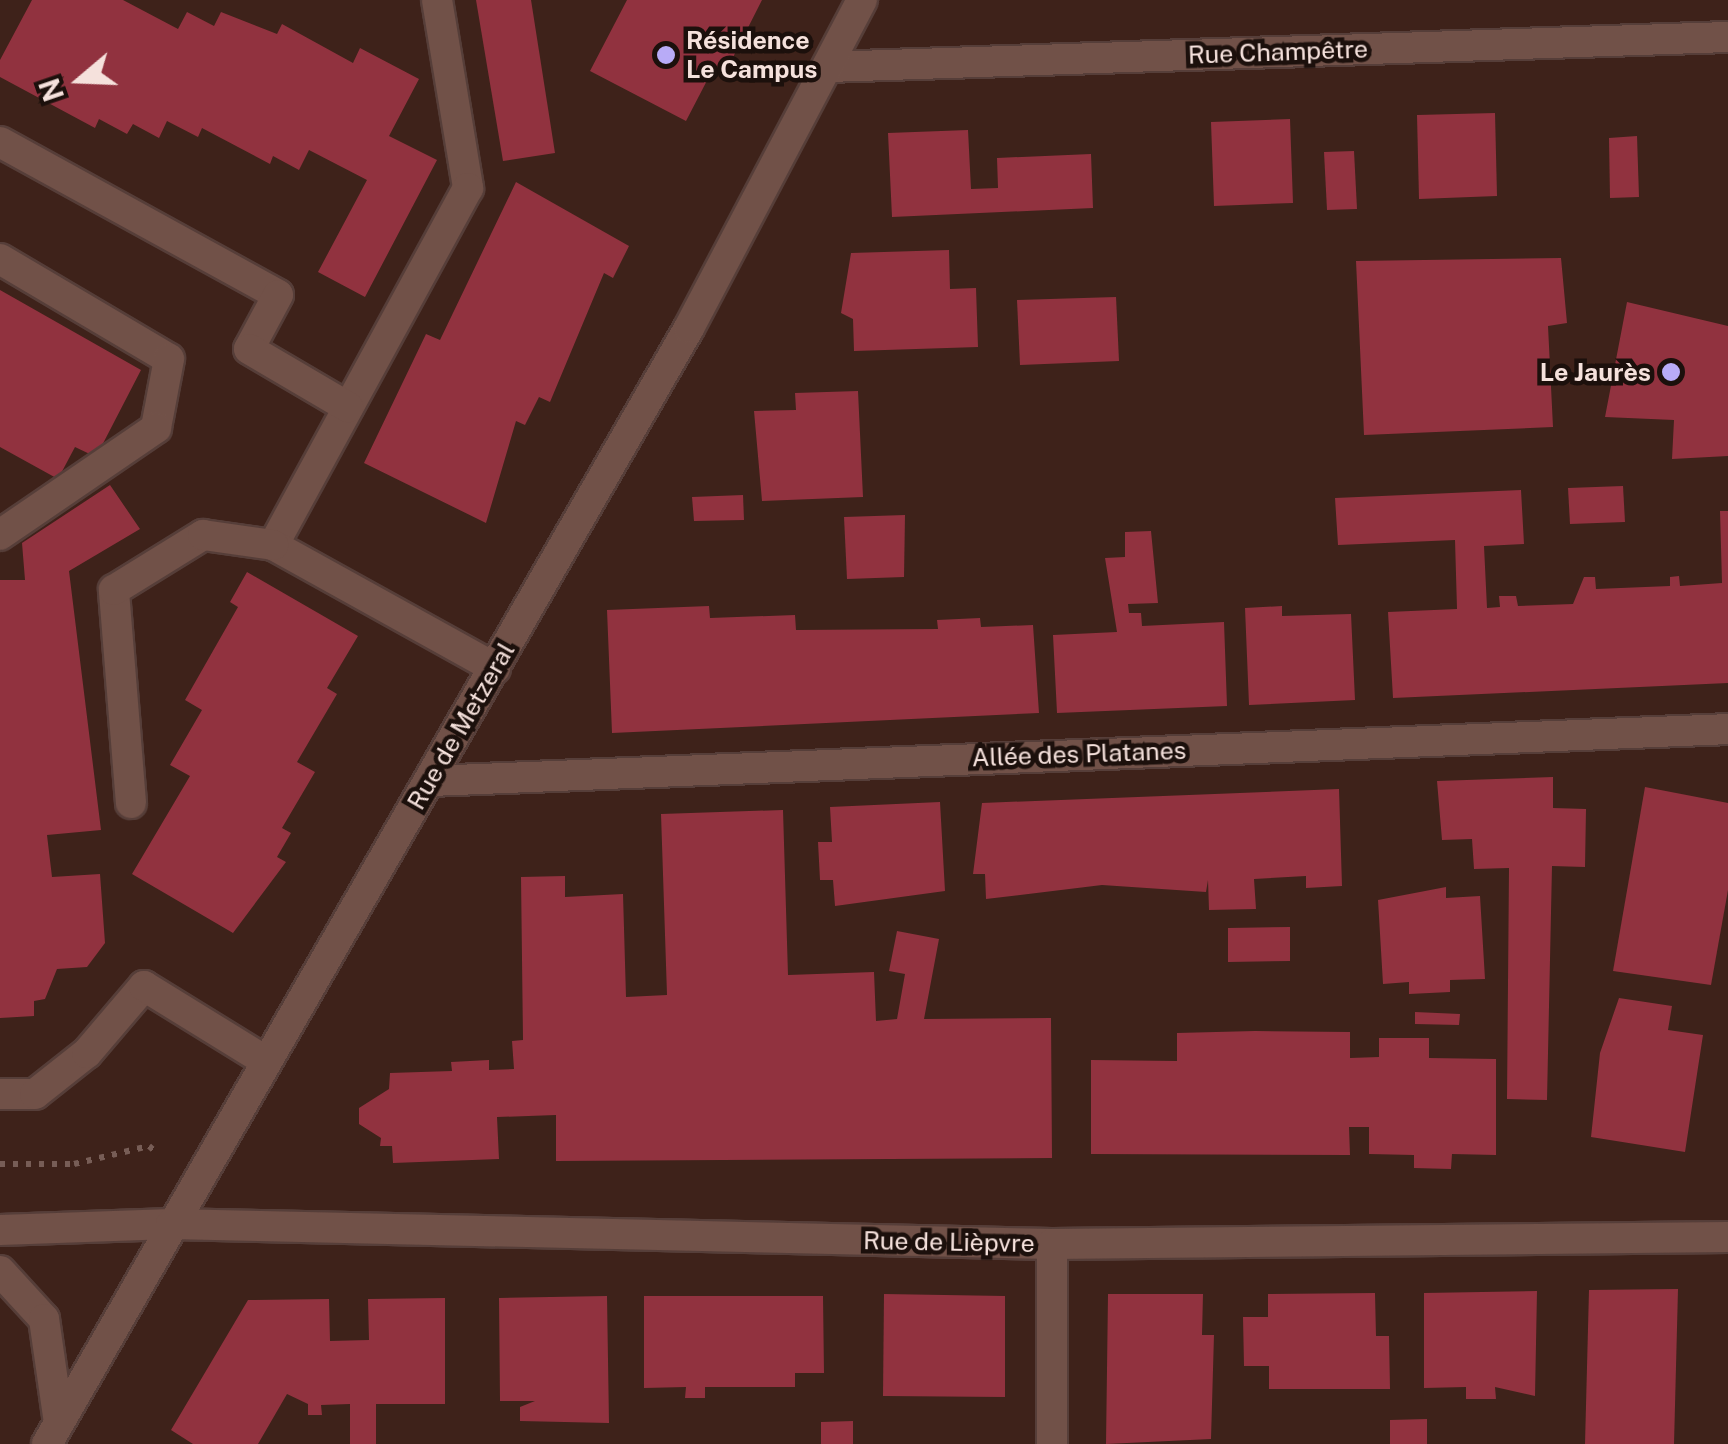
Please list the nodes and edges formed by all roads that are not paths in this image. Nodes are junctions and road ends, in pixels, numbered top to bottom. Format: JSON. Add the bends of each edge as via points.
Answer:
{"nodes":[{"id":1,"x":437,"y":0,"type":"edge"},
{"id":2,"x":862,"y":0,"type":"edge"},
{"id":3,"x":1728,"y":37,"type":"edge"},
{"id":4,"x":828,"y":67,"type":"junction"},
{"id":5,"x":0,"y":142,"type":"edge"},
{"id":6,"x":0,"y":260,"type":"edge"},
{"id":7,"x":348,"y":407,"type":"junction"},
{"id":8,"x":0,"y":535,"type":"edge"},
{"id":9,"x":273,"y":545,"type":"junction"},
{"id":10,"x":496,"y":668,"type":"junction"},
{"id":11,"x":1728,"y":729,"type":"edge"},
{"id":12,"x":430,"y":781,"type":"junction"},
{"id":13,"x":131,"y":803,"type":"dead end"},
{"id":14,"x":264,"y":1060,"type":"junction"},
{"id":15,"x":0,"y":1094,"type":"edge"},
{"id":16,"x":171,"y":1224,"type":"junction"},
{"id":17,"x":0,"y":1230,"type":"edge"},
{"id":18,"x":1728,"y":1236,"type":"edge"},
{"id":19,"x":1052,"y":1244,"type":"junction"},
{"id":20,"x":0,"y":1271,"type":"edge"},
{"id":21,"x":53,"y":1433,"type":"edge"},
{"id":22,"x":1052,"y":1444,"type":"edge"}],
"edges":[{"from":1,"to":7,"type":"street","via":[[468,188]]},
{"from":2,"to":4,"type":"street","name":"Rue de Metzeral"},
{"from":3,"to":4,"type":"street","name":"Rue Champêtre"},
{"from":4,"to":10,"type":"street","name":"Rue de Metzeral"},
{"from":5,"to":7,"type":"street","via":[[278,294],[249,349]]},
{"from":6,"to":8,"type":"street","via":[[169,359],[156,428]]},
{"from":7,"to":9,"type":"street"},
{"from":9,"to":10,"type":"street"},
{"from":9,"to":13,"type":"street","via":[[203,534],[114,590]]},
{"from":10,"to":12,"type":"street","name":"Rue de Metzeral"},
{"from":11,"to":12,"type":"street","name":"Allée des Platanes"},
{"from":12,"to":14,"type":"street","name":"Rue de Metzeral"},
{"from":14,"to":15,"type":"street","via":[[144,986],[87,1053],[35,1094]]},
{"from":14,"to":16,"type":"street","name":"Rue de Metzeral"},
{"from":16,"to":17,"type":"street","name":"Rue de Lièpvre"},
{"from":16,"to":19,"type":"street","name":"Rue de Lièpvre"},
{"from":16,"to":21,"type":"street","name":"Rue de Metzeral"},
{"from":18,"to":19,"type":"street","name":"Rue de Lièpvre"},
{"from":19,"to":22,"type":"street"},
{"from":20,"to":21,"type":"street","via":[[44,1319]]}]}
